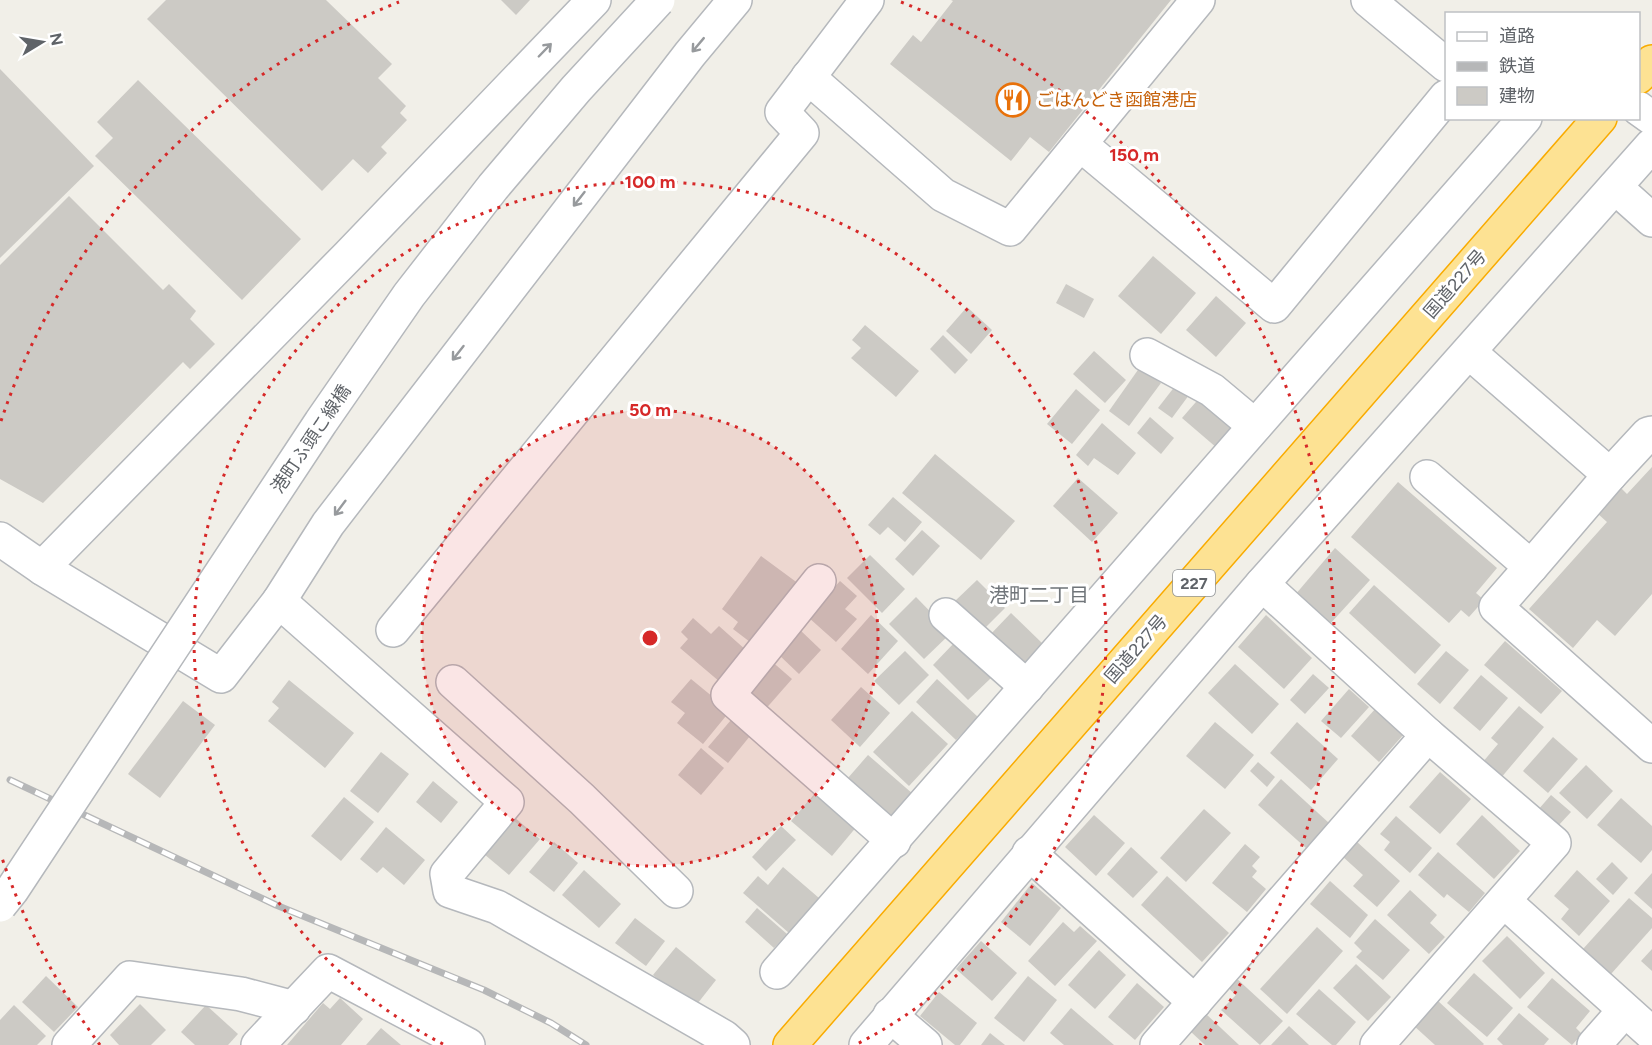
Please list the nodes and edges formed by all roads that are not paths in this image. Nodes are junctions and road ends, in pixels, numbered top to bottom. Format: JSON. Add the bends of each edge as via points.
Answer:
{"nodes":[{"id":1,"x":594,"y":0,"type":"edge"},
{"id":2,"x":658,"y":0,"type":"edge"},
{"id":3,"x":735,"y":0,"type":"edge"},
{"id":4,"x":867,"y":0,"type":"edge"},
{"id":5,"x":1197,"y":0,"type":"edge"},
{"id":6,"x":1368,"y":0,"type":"edge"},
{"id":7,"x":1445,"y":64,"type":"edge"},
{"id":8,"x":808,"y":77,"type":"junction"},
{"id":9,"x":1445,"y":98,"type":"edge"},
{"id":10,"x":1523,"y":120,"type":"edge"},
{"id":11,"x":1598,"y":120,"type":"edge"},
{"id":12,"x":1080,"y":144,"type":"junction"},
{"id":13,"x":1652,"y":145,"type":"edge"},
{"id":14,"x":1615,"y":187,"type":"junction"},
{"id":15,"x":1652,"y":220,"type":"edge"},
{"id":16,"x":1469,"y":352,"type":"junction"},
{"id":17,"x":1147,"y":354,"type":"dead end"},
{"id":18,"x":1255,"y":426,"type":"junction"},
{"id":19,"x":1652,"y":433,"type":"edge"},
{"id":20,"x":1610,"y":475,"type":"junction"},
{"id":21,"x":1427,"y":477,"type":"dead end"},
{"id":22,"x":0,"y":539,"type":"edge"},
{"id":23,"x":1531,"y":567,"type":"junction"},
{"id":24,"x":42,"y":568,"type":"junction"},
{"id":25,"x":819,"y":581,"type":"dead end"},
{"id":26,"x":1262,"y":584,"type":"junction"},
{"id":27,"x":279,"y":601,"type":"junction"},
{"id":28,"x":946,"y":615,"type":"dead end"},
{"id":29,"x":393,"y":630,"type":"dead end"},
{"id":30,"x":453,"y":682,"type":"dead end"},
{"id":31,"x":1027,"y":687,"type":"junction"},
{"id":32,"x":1428,"y":735,"type":"junction"},
{"id":33,"x":1652,"y":746,"type":"edge"},
{"id":34,"x":894,"y":841,"type":"junction"},
{"id":35,"x":1029,"y":853,"type":"junction"},
{"id":36,"x":676,"y":891,"type":"dead end"},
{"id":37,"x":1504,"y":901,"type":"junction"},
{"id":38,"x":0,"y":905,"type":"edge"},
{"id":39,"x":777,"y":972,"type":"dead end"},
{"id":40,"x":1195,"y":1002,"type":"junction"},
{"id":41,"x":294,"y":1008,"type":"junction"},
{"id":42,"x":1624,"y":1011,"type":"junction"},
{"id":43,"x":890,"y":1015,"type":"junction"},
{"id":44,"x":1652,"y":1034,"type":"edge"},
{"id":45,"x":69,"y":1045,"type":"edge"},
{"id":46,"x":258,"y":1045,"type":"edge"},
{"id":47,"x":468,"y":1045,"type":"edge"},
{"id":48,"x":733,"y":1045,"type":"edge"},
{"id":49,"x":790,"y":1045,"type":"edge"},
{"id":50,"x":866,"y":1045,"type":"edge"},
{"id":51,"x":925,"y":1045,"type":"edge"},
{"id":52,"x":1157,"y":1045,"type":"edge"},
{"id":53,"x":1377,"y":1045,"type":"edge"},
{"id":54,"x":1594,"y":1045,"type":"edge"}],
"edges":[{"from":24,"to":1,"type":"street","one_way":true},
{"from":2,"to":38,"type":"street","name":"港町ふ頭こ線橋","bridge":true,"via":[[493,187],[410,295],[321,422]]},
{"from":3,"to":27,"type":"street","one_way":true,"via":[[356,487]]},
{"from":4,"to":8,"type":"street"},
{"from":5,"to":12,"type":"street"},
{"from":6,"to":7,"type":"street"},
{"from":8,"to":12,"type":"street","via":[[943,195],[1011,229]]},
{"from":8,"to":29,"type":"street","via":[[782,112],[802,133]]},
{"from":9,"to":12,"type":"street","via":[[1274,306]]},
{"from":10,"to":18,"type":"street"},
{"from":11,"to":49,"type":"highway","name":"国道227号","number":"227"},
{"from":13,"to":14,"type":"street"},
{"from":14,"to":15,"type":"street"},
{"from":14,"to":16,"type":"street"},
{"from":16,"to":20,"type":"street"},
{"from":16,"to":26,"type":"street"},
{"from":17,"to":18,"type":"street","via":[[1212,390]]},
{"from":18,"to":31,"type":"street"},
{"from":19,"to":20,"type":"street"},
{"from":20,"to":23,"type":"street"},
{"from":21,"to":23,"type":"street"},
{"from":22,"to":24,"type":"street"},
{"from":23,"to":33,"type":"street","via":[[1496,608]]},
{"from":24,"to":27,"type":"street","via":[[221,676]]},
{"from":25,"to":34,"type":"street","via":[[728,695]]},
{"from":26,"to":32,"type":"street"},
{"from":26,"to":35,"type":"street"},
{"from":27,"to":48,"type":"street","via":[[507,802],[447,874],[450,891],[496,907],[724,1036]]},
{"from":28,"to":31,"type":"street"},
{"from":30,"to":36,"type":"street"},
{"from":31,"to":34,"type":"street"},
{"from":32,"to":37,"type":"street","via":[[1554,843]]},
{"from":32,"to":40,"type":"street"},
{"from":34,"to":39,"type":"street"},
{"from":35,"to":40,"type":"street"},
{"from":35,"to":43,"type":"street"},
{"from":37,"to":42,"type":"street"},
{"from":37,"to":53,"type":"street"},
{"from":40,"to":52,"type":"street"},
{"from":41,"to":45,"type":"street","via":[[241,994],[130,978]]},
{"from":41,"to":46,"type":"street"},
{"from":41,"to":47,"type":"street","via":[[328,971]]},
{"from":42,"to":44,"type":"street"},
{"from":42,"to":54,"type":"street"},
{"from":43,"to":50,"type":"street"},
{"from":43,"to":51,"type":"street"}]}
